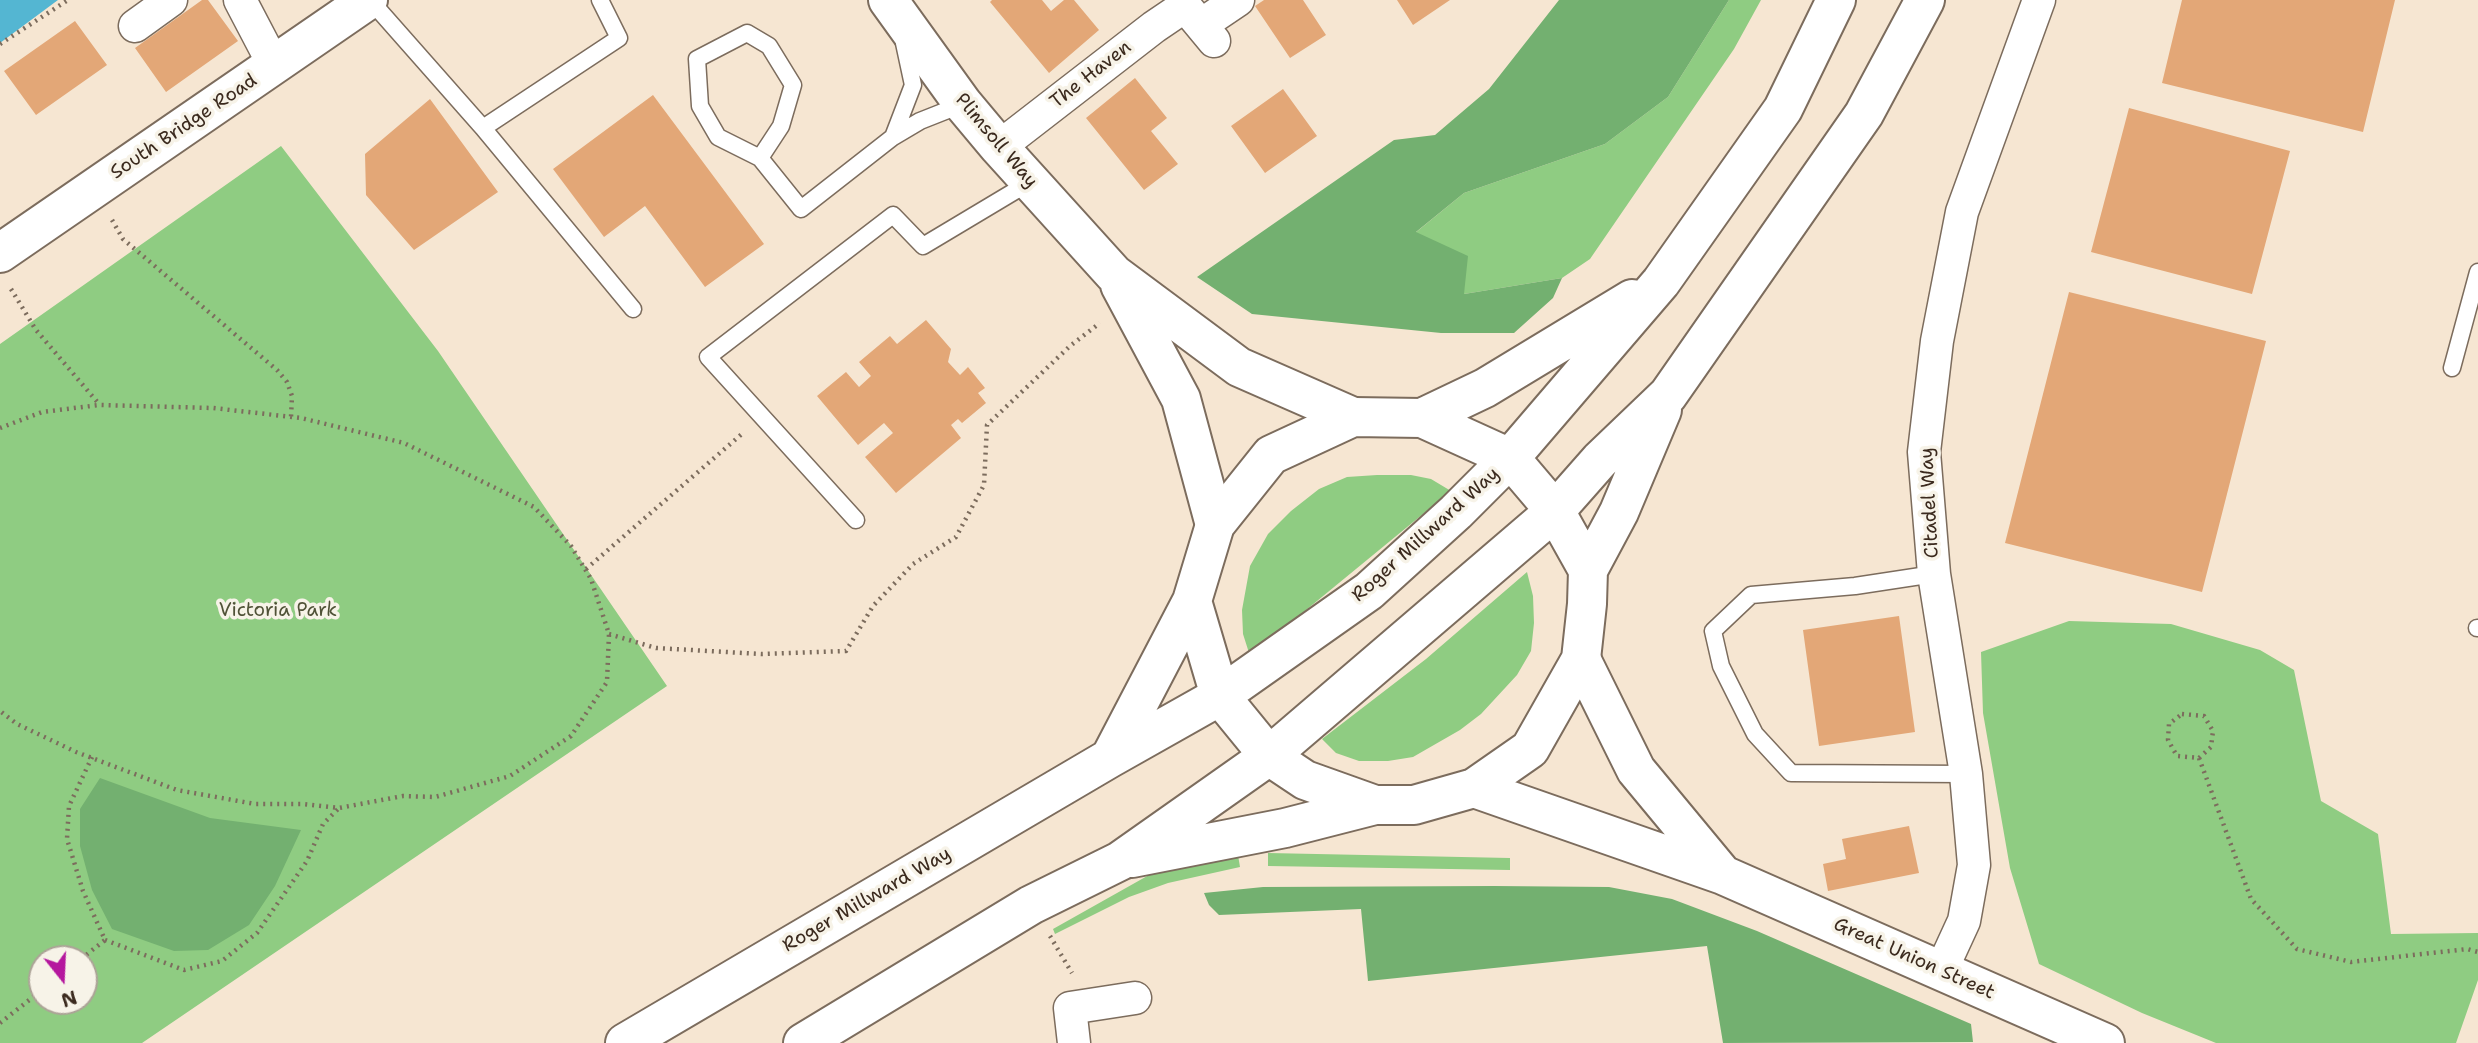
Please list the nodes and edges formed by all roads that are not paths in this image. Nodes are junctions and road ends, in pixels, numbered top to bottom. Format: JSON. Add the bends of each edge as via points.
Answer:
{"nodes":[{"id":1,"x":171,"y":0,"type":"edge"},
{"id":2,"x":240,"y":0,"type":"edge"},
{"id":3,"x":369,"y":0,"type":"edge"},
{"id":4,"x":600,"y":0,"type":"edge"},
{"id":5,"x":1238,"y":0,"type":"edge"},
{"id":6,"x":1836,"y":0,"type":"edge"},
{"id":7,"x":1925,"y":0,"type":"edge"},
{"id":8,"x":2039,"y":0,"type":"edge"},
{"id":9,"x":891,"y":4,"type":"edge"},
{"id":10,"x":1195,"y":18,"type":"edge"},
{"id":11,"x":135,"y":26,"type":"dead end"},
{"id":12,"x":274,"y":65,"type":"junction"},
{"id":13,"x":963,"y":104,"type":"junction"},
{"id":14,"x":483,"y":128,"type":"junction"},
{"id":15,"x":893,"y":137,"type":"junction"},
{"id":16,"x":999,"y":147,"type":"junction"},
{"id":17,"x":760,"y":158,"type":"junction"},
{"id":18,"x":1030,"y":182,"type":"junction"},
{"id":19,"x":3,"y":266,"type":"edge"},
{"id":20,"x":2478,"y":272,"type":"edge"},
{"id":21,"x":1661,"y":282,"type":"junction"},
{"id":22,"x":1121,"y":288,"type":"junction"},
{"id":23,"x":633,"y":309,"type":"dead end"},
{"id":24,"x":2452,"y":368,"type":"dead end"},
{"id":25,"x":1668,"y":395,"type":"junction"},
{"id":26,"x":1353,"y":417,"type":"junction"},
{"id":27,"x":1422,"y":418,"type":"junction"},
{"id":28,"x":1510,"y":458,"type":"junction"},
{"id":29,"x":1555,"y":511,"type":"junction"},
{"id":30,"x":856,"y":520,"type":"dead end"},
{"id":31,"x":1215,"y":525,"type":"junction"},
{"id":32,"x":1588,"y":570,"type":"junction"},
{"id":33,"x":1934,"y":574,"type":"junction"},
{"id":34,"x":1192,"y":601,"type":"junction"},
{"id":35,"x":1581,"y":659,"type":"junction"},
{"id":36,"x":1220,"y":696,"type":"junction"},
{"id":37,"x":1269,"y":756,"type":"junction"},
{"id":38,"x":1110,"y":758,"type":"junction"},
{"id":39,"x":1966,"y":774,"type":"junction"},
{"id":40,"x":1474,"y":788,"type":"junction"},
{"id":41,"x":1375,"y":805,"type":"junction"},
{"id":42,"x":1120,"y":861,"type":"junction"},
{"id":43,"x":1723,"y":875,"type":"junction"},
{"id":44,"x":1941,"y":971,"type":"junction"},
{"id":45,"x":1135,"y":998,"type":"dead end"},
{"id":46,"x":625,"y":1043,"type":"edge"},
{"id":47,"x":803,"y":1043,"type":"edge"},
{"id":48,"x":1074,"y":1043,"type":"edge"},
{"id":49,"x":2105,"y":1043,"type":"edge"}],
"edges":[{"from":1,"to":11,"type":"street"},
{"from":2,"to":12,"type":"street"},
{"from":3,"to":12,"type":"main road","name":"South Bridge Road"},
{"from":3,"to":14,"type":"lane"},
{"from":4,"to":14,"type":"lane","via":[[619,38]]},
{"from":5,"to":10,"type":"street","name":"The Haven"},
{"from":6,"to":21,"type":"main road","name":"Roger Millward Way","via":[[1783,109]]},
{"from":7,"to":25,"type":"main road","via":[[1864,114]]},
{"from":8,"to":33,"type":"street","name":"Citadel Way","via":[[1962,212],[1937,341],[1924,452]]},
{"from":9,"to":13,"type":"main road","name":"Plimsoll Way"},
{"from":9,"to":15,"type":"lane","via":[[913,85]]},
{"from":10,"to":16,"type":"street","name":"The Haven","via":[[1153,27]]},
{"from":12,"to":19,"type":"main road","name":"South Bridge Road","via":[[94,189]]},
{"from":13,"to":15,"type":"lane"},
{"from":13,"to":16,"type":"main road","name":"Plimsoll Way"},
{"from":14,"to":23,"type":"lane"},
{"from":15,"to":17,"type":"lane","via":[[801,209]]},
{"from":16,"to":18,"type":"main road","name":"Plimsoll Way"},
{"from":17,"to":17,"type":"lane","via":[[718,137],[700,106],[697,59],[747,33],[769,46],[793,85],[781,126]]},
{"from":18,"to":22,"type":"main road","name":"Plimsoll Way"},
{"from":18,"to":30,"type":"lane","via":[[923,246],[893,215],[708,357]]},
{"from":20,"to":24,"type":"lane"},
{"from":21,"to":27,"type":"main road","name":"Roger Millward Way","via":[[1485,388]]},
{"from":21,"to":28,"type":"main road","name":"Roger Millward Way"},
{"from":22,"to":26,"type":"main road","name":"Plimsoll Way","via":[[1239,368]]},
{"from":22,"to":31,"type":"main road","name":"Plimsoll Way","via":[[1181,399]]},
{"from":25,"to":29,"type":"main road"},
{"from":25,"to":32,"type":"main road","via":[[1619,512]]},
{"from":26,"to":27,"type":"main road"},
{"from":26,"to":31,"type":"main road","via":[[1271,456]]},
{"from":27,"to":28,"type":"main road"},
{"from":28,"to":29,"type":"main road"},
{"from":28,"to":36,"type":"main road","name":"Roger Millward Way","via":[[1369,591]]},
{"from":29,"to":32,"type":"main road"},
{"from":29,"to":37,"type":"main road"},
{"from":31,"to":34,"type":"main road"},
{"from":32,"to":35,"type":"main road"},
{"from":33,"to":39,"type":"street","name":"Citadel Way"},
{"from":33,"to":39,"type":"lane","via":[[1751,595],[1713,631],[1721,666],[1755,734],[1791,773]]},
{"from":34,"to":36,"type":"main road"},
{"from":34,"to":38,"type":"main road"},
{"from":35,"to":40,"type":"main road","via":[[1530,749]]},
{"from":35,"to":43,"type":"main road","name":"Great Union Street","via":[[1636,769]]},
{"from":36,"to":37,"type":"main road"},
{"from":36,"to":38,"type":"main road","name":"Roger Millward Way"},
{"from":37,"to":41,"type":"main road","via":[[1305,780]]},
{"from":37,"to":42,"type":"main road"},
{"from":38,"to":46,"type":"main road","name":"Roger Millward Way"},
{"from":39,"to":44,"type":"street","name":"Citadel Way","via":[[1974,866],[1964,921]]},
{"from":40,"to":41,"type":"main road","via":[[1414,805]]},
{"from":40,"to":43,"type":"main road","name":"Great Union Street"},
{"from":41,"to":42,"type":"main road"},
{"from":42,"to":47,"type":"main road","via":[[1031,905]]},
{"from":43,"to":44,"type":"main road","name":"Great Union Street"},
{"from":44,"to":49,"type":"main road","name":"Great Union Street"},
{"from":45,"to":48,"type":"street","via":[[1070,1008]]}]}
